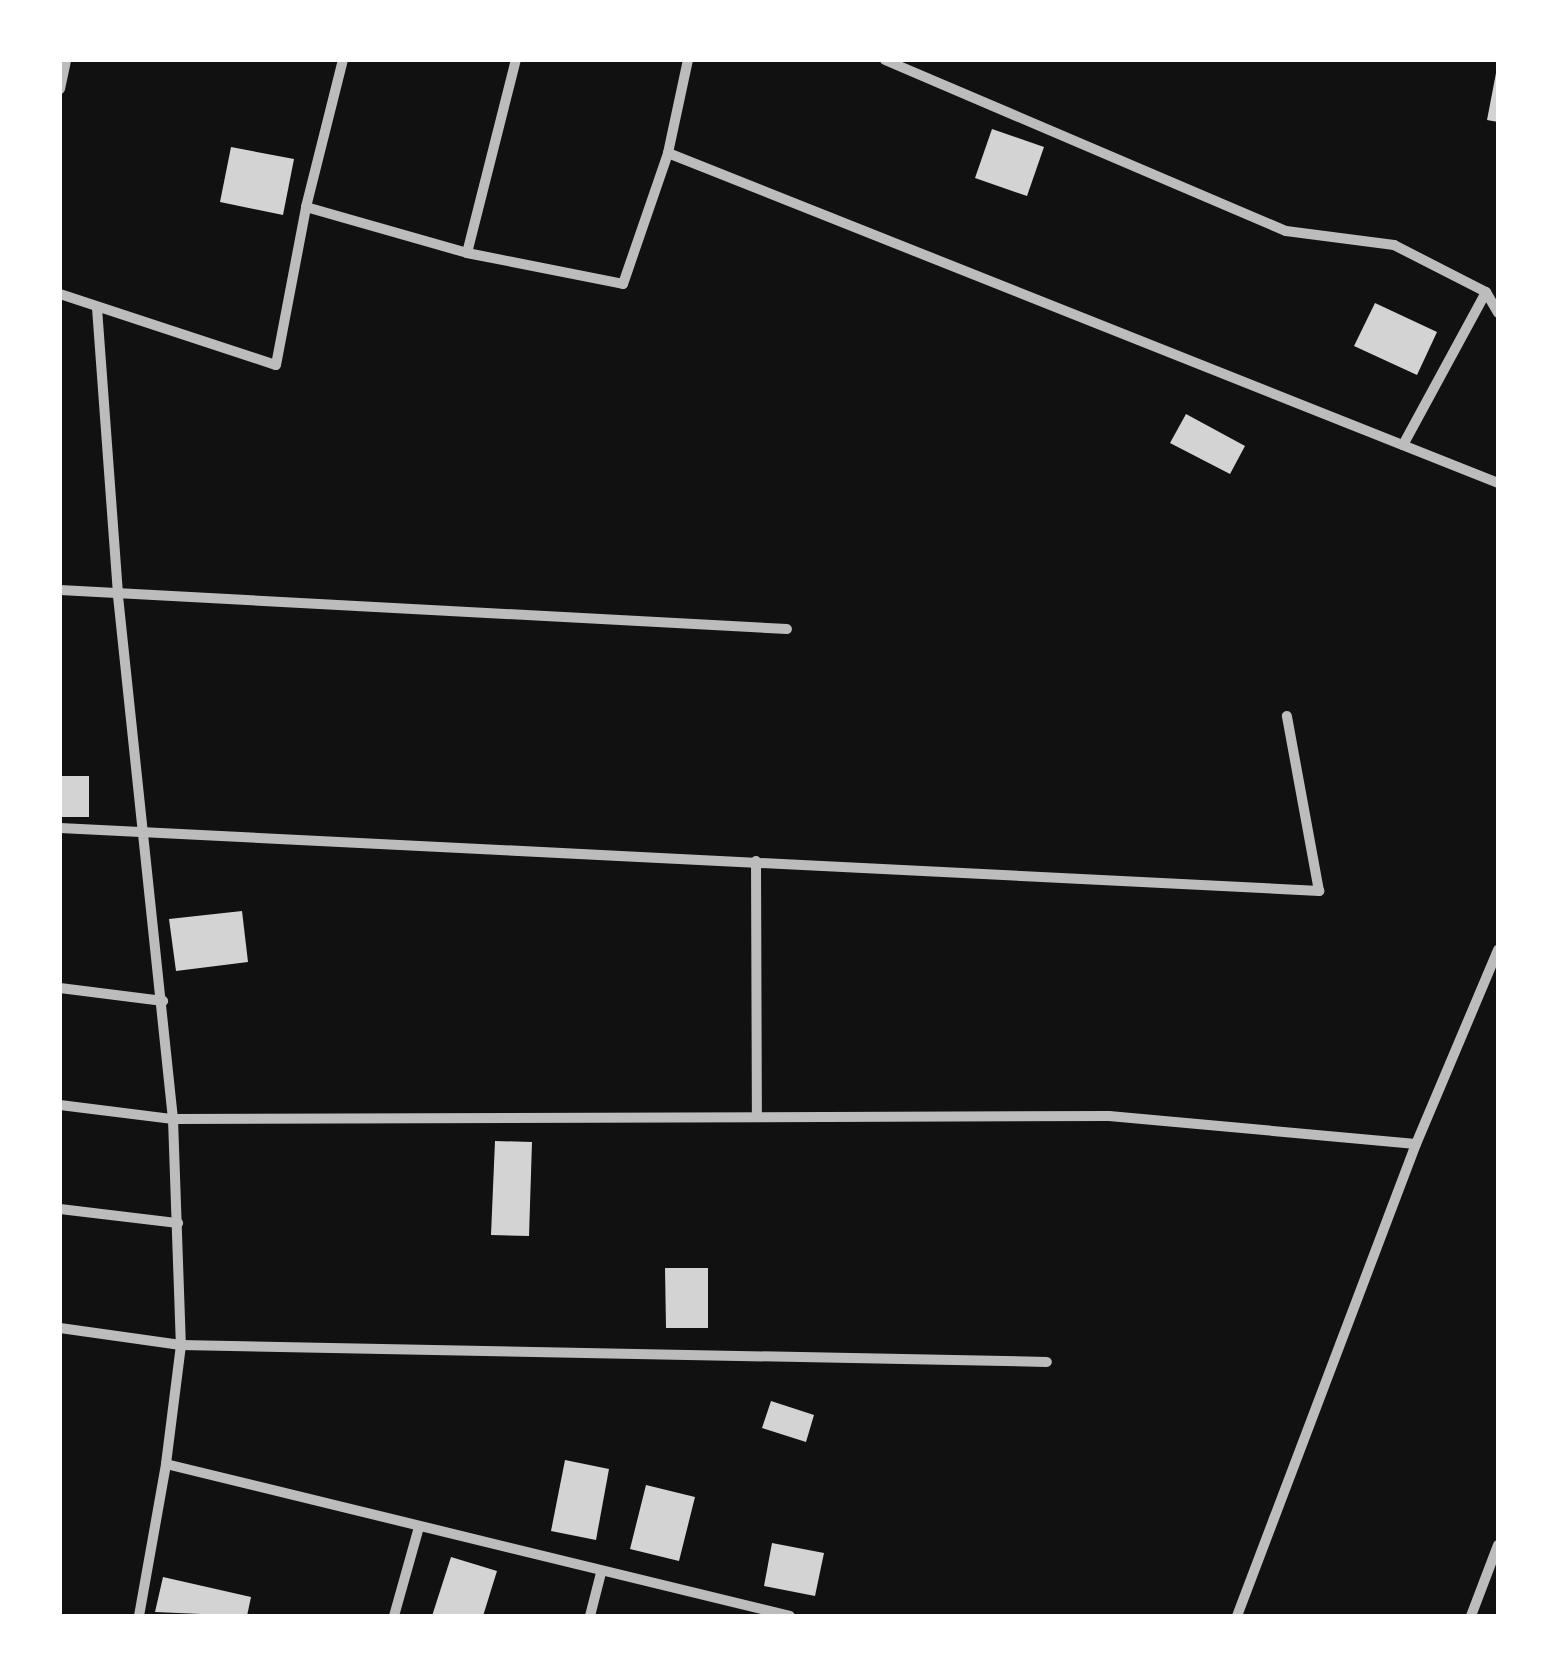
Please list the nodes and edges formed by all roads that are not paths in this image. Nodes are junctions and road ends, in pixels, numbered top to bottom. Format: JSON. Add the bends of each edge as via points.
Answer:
{"nodes":[{"id":1,"x":66,"y":60,"type":"edge"},
{"id":2,"x":344,"y":60,"type":"edge"},
{"id":3,"x":516,"y":60,"type":"edge"},
{"id":4,"x":688,"y":60,"type":"edge"},
{"id":5,"x":885,"y":60,"type":"edge"},
{"id":6,"x":60,"y":89,"type":"edge"},
{"id":7,"x":668,"y":153,"type":"junction"},
{"id":8,"x":306,"y":207,"type":"junction"},
{"id":9,"x":467,"y":253,"type":"junction"},
{"id":10,"x":1486,"y":292,"type":"junction"},
{"id":11,"x":60,"y":294,"type":"edge"},
{"id":12,"x":97,"y":308,"type":"junction"},
{"id":13,"x":1498,"y":313,"type":"edge"},
{"id":14,"x":1403,"y":445,"type":"junction"},
{"id":15,"x":1498,"y":483,"type":"edge"},
{"id":16,"x":60,"y":590,"type":"edge"},
{"id":17,"x":118,"y":596,"type":"junction"},
{"id":18,"x":788,"y":630,"type":"dead end"},
{"id":19,"x":1287,"y":716,"type":"dead end"},
{"id":20,"x":60,"y":828,"type":"edge"},
{"id":21,"x":143,"y":834,"type":"junction"},
{"id":22,"x":756,"y":861,"type":"junction"},
{"id":23,"x":1498,"y":950,"type":"edge"},
{"id":24,"x":60,"y":988,"type":"edge"},
{"id":25,"x":164,"y":1001,"type":"junction"},
{"id":26,"x":60,"y":1106,"type":"edge"},
{"id":27,"x":758,"y":1117,"type":"junction"},
{"id":28,"x":173,"y":1119,"type":"junction"},
{"id":29,"x":1416,"y":1144,"type":"junction"},
{"id":30,"x":60,"y":1209,"type":"edge"},
{"id":31,"x":178,"y":1223,"type":"junction"},
{"id":32,"x":60,"y":1328,"type":"edge"},
{"id":33,"x":181,"y":1344,"type":"junction"},
{"id":34,"x":1047,"y":1362,"type":"dead end"},
{"id":35,"x":166,"y":1464,"type":"junction"},
{"id":36,"x":419,"y":1527,"type":"junction"},
{"id":37,"x":1498,"y":1545,"type":"edge"},
{"id":38,"x":601,"y":1573,"type":"junction"},
{"id":39,"x":139,"y":1616,"type":"edge"},
{"id":40,"x":394,"y":1616,"type":"edge"},
{"id":41,"x":590,"y":1616,"type":"edge"},
{"id":42,"x":790,"y":1616,"type":"edge"},
{"id":43,"x":1237,"y":1616,"type":"edge"},
{"id":44,"x":1471,"y":1616,"type":"edge"}],
"edges":[{"from":1,"to":6,"type":"street"},
{"from":2,"to":8,"type":"street"},
{"from":3,"to":9,"type":"street"},
{"from":4,"to":7,"type":"street"},
{"from":5,"to":10,"type":"street","via":[[1286,230],[1394,246]]},
{"from":7,"to":9,"type":"street","via":[[623,284]]},
{"from":7,"to":14,"type":"street"},
{"from":8,"to":9,"type":"street"},
{"from":8,"to":12,"type":"street","via":[[276,365]]},
{"from":10,"to":13,"type":"street"},
{"from":10,"to":14,"type":"street"},
{"from":11,"to":12,"type":"street"},
{"from":12,"to":17,"type":"street"},
{"from":14,"to":15,"type":"street"},
{"from":16,"to":17,"type":"street"},
{"from":17,"to":18,"type":"street"},
{"from":17,"to":21,"type":"street"},
{"from":19,"to":22,"type":"street","via":[[1319,891]]},
{"from":20,"to":21,"type":"street"},
{"from":21,"to":22,"type":"street"},
{"from":21,"to":25,"type":"street"},
{"from":22,"to":27,"type":"street"},
{"from":23,"to":29,"type":"street"},
{"from":24,"to":25,"type":"street"},
{"from":25,"to":28,"type":"street"},
{"from":26,"to":28,"type":"street"},
{"from":27,"to":28,"type":"street"},
{"from":27,"to":29,"type":"street","via":[[1109,1116]]},
{"from":28,"to":31,"type":"street"},
{"from":29,"to":43,"type":"street"},
{"from":30,"to":31,"type":"street"},
{"from":31,"to":33,"type":"street"},
{"from":32,"to":33,"type":"street"},
{"from":33,"to":34,"type":"street"},
{"from":33,"to":35,"type":"street"},
{"from":35,"to":36,"type":"street"},
{"from":35,"to":39,"type":"street"},
{"from":36,"to":38,"type":"street"},
{"from":36,"to":40,"type":"street"},
{"from":37,"to":44,"type":"street"},
{"from":38,"to":41,"type":"street"},
{"from":38,"to":42,"type":"street"}]}
